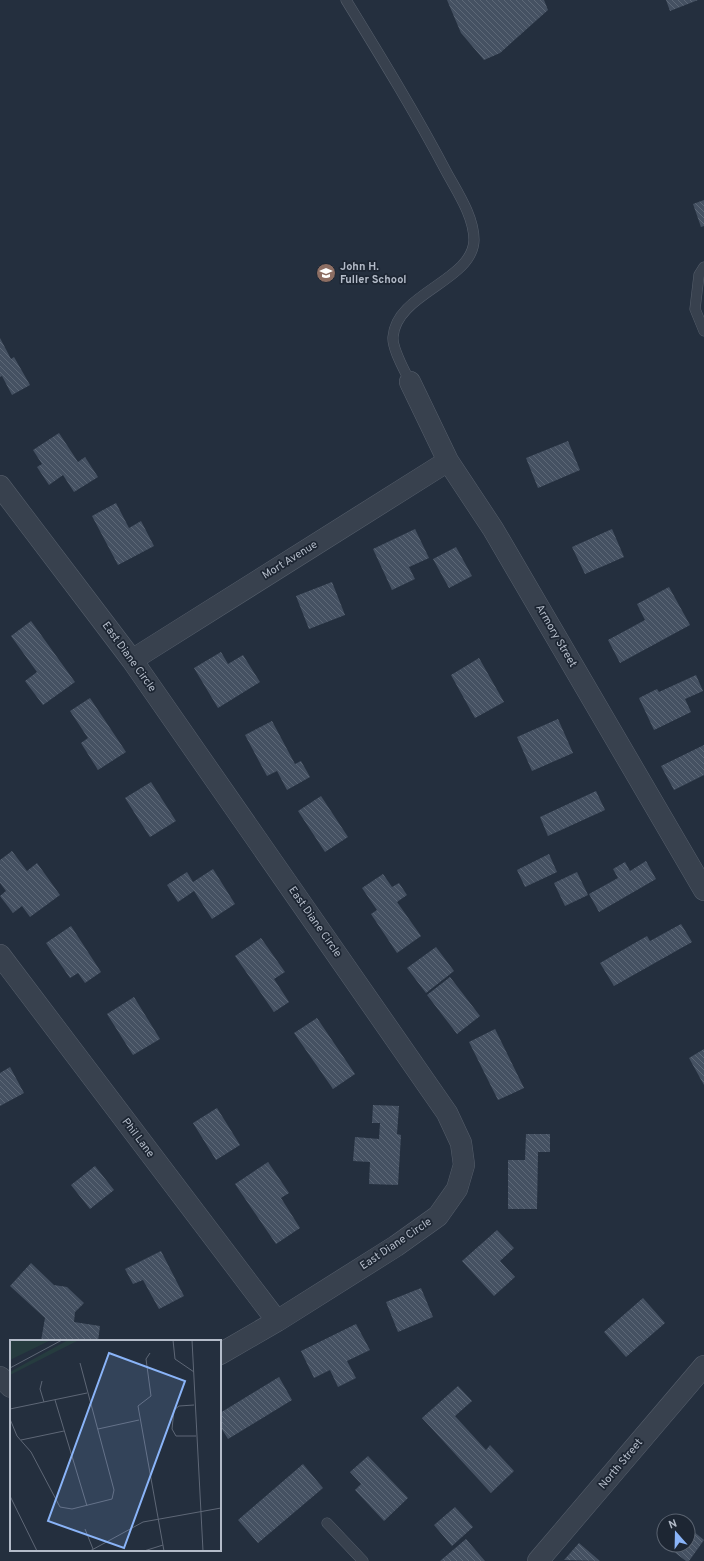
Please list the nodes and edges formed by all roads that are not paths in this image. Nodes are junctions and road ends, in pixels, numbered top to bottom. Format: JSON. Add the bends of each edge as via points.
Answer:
{"nodes":[{"id":1,"x":346,"y":0,"type":"edge"},
{"id":2,"x":704,"y":267,"type":"edge"},
{"id":3,"x":704,"y":332,"type":"edge"},
{"id":4,"x":410,"y":382,"type":"joint"},
{"id":5,"x":448,"y":461,"type":"junction"},
{"id":6,"x":0,"y":486,"type":"edge"},
{"id":7,"x":132,"y":660,"type":"junction"},
{"id":8,"x":704,"y":890,"type":"edge"},
{"id":9,"x":0,"y":955,"type":"edge"},
{"id":10,"x":277,"y":1321,"type":"junction"},
{"id":11,"x":221,"y":1353,"type":"edge"},
{"id":12,"x":704,"y":1366,"type":"edge"},
{"id":13,"x":0,"y":1377,"type":"edge"},
{"id":14,"x":10,"y":1385,"type":"edge"},
{"id":15,"x":328,"y":1523,"type":"dead end"},
{"id":16,"x":363,"y":1561,"type":"edge"},
{"id":17,"x":538,"y":1561,"type":"edge"}],
"edges":[{"from":1,"to":4,"type":"lane","via":[[431,143],[472,225],[474,241],[471,254],[458,269],[406,310],[397,322],[393,338]]},
{"from":2,"to":3,"type":"lane","via":[[699,275],[695,309]]},
{"from":4,"to":5,"type":"street","name":"Armory Street"},
{"from":5,"to":7,"type":"street","name":"Mort Avenue"},
{"from":5,"to":8,"type":"street","name":"Armory Street","via":[[493,529]]},
{"from":6,"to":7,"type":"street","name":"East Diane Circle"},
{"from":7,"to":10,"type":"street","name":"East Diane Circle","via":[[447,1113],[461,1143],[464,1165],[457,1188],[438,1216],[396,1246]]},
{"from":9,"to":10,"type":"street","name":"Phil Lane"},
{"from":10,"to":11,"type":"street","name":"East Diane Circle"},
{"from":12,"to":17,"type":"street","name":"North Street"},
{"from":13,"to":14,"type":"street"},
{"from":15,"to":16,"type":"lane"}]}
